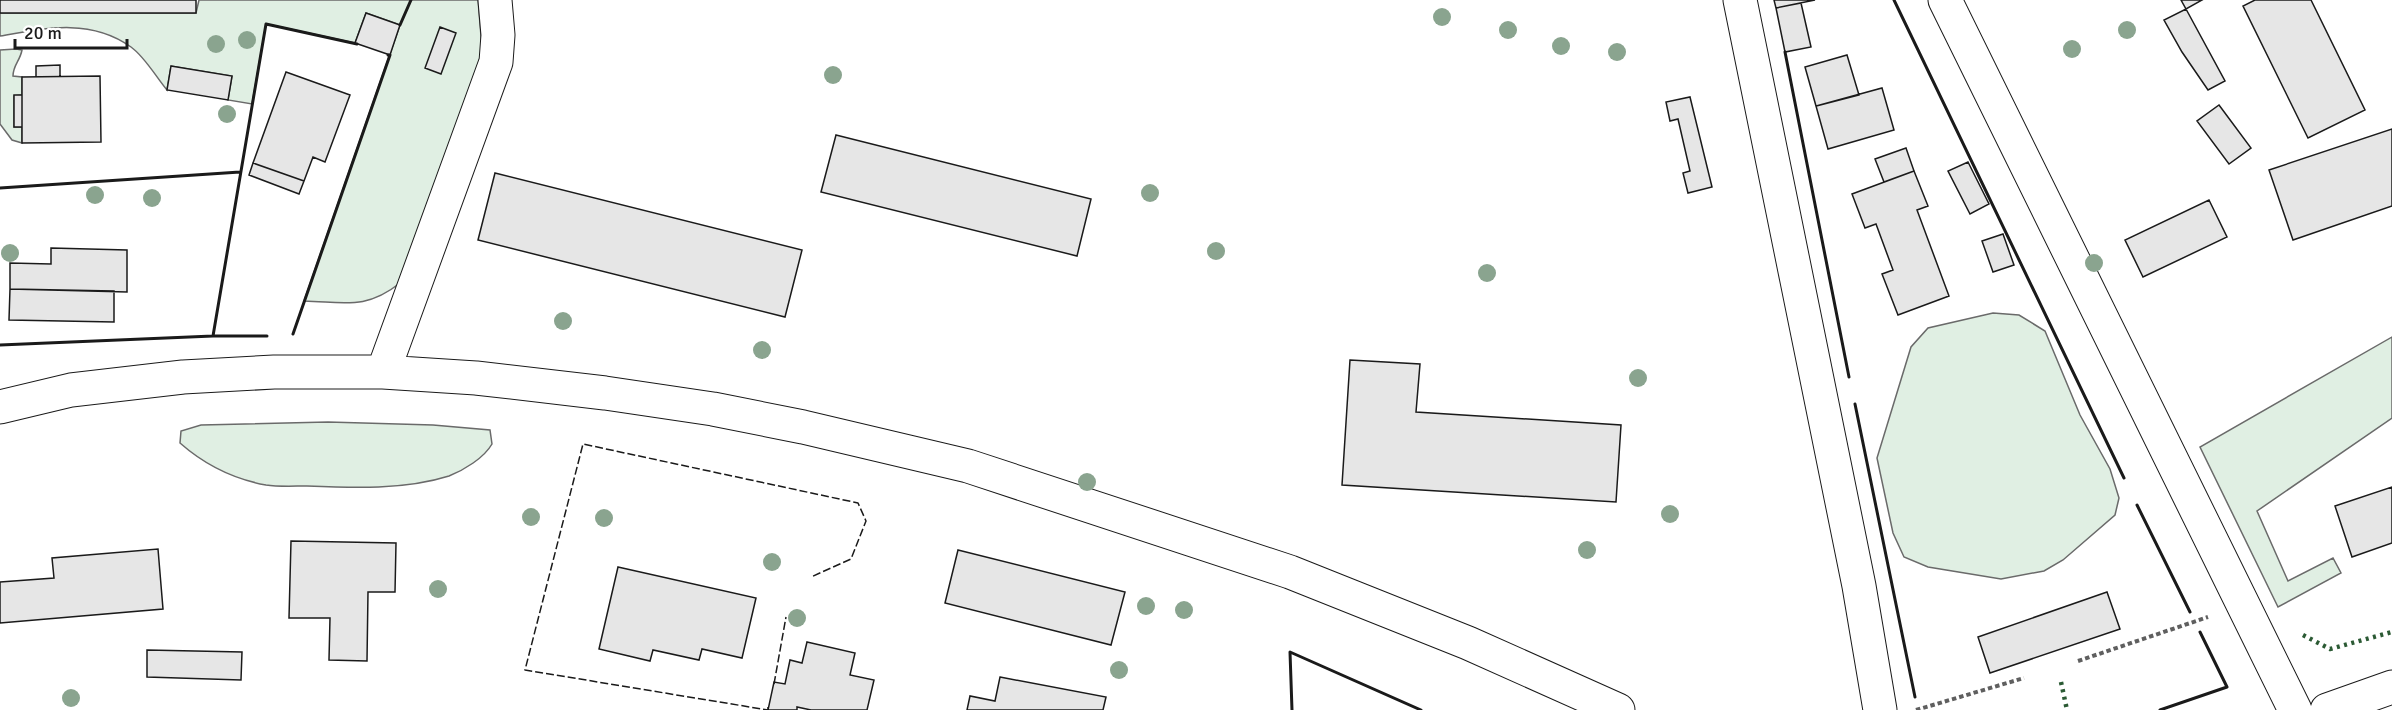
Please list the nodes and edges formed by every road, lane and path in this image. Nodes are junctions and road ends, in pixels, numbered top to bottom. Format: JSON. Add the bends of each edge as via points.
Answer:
{"nodes":[{"id":1,"x":495,"y":0,"type":"edge"},
{"id":2,"x":1740,"y":0,"type":"edge"},
{"id":3,"x":1945,"y":0,"type":"edge"},
{"id":4,"x":383,"y":372,"type":"junction"},
{"id":5,"x":0,"y":407,"type":"edge"},
{"id":6,"x":2242,"y":603,"type":"junction"},
{"id":7,"x":2078,"y":661,"type":"dead end"},
{"id":8,"x":2024,"y":678,"type":"dead end"},
{"id":9,"x":2392,"y":687,"type":"edge"},
{"id":10,"x":1618,"y":710,"type":"edge"},
{"id":11,"x":1880,"y":710,"type":"edge"},
{"id":12,"x":1915,"y":710,"type":"edge"},
{"id":13,"x":2295,"y":710,"type":"edge"},
{"id":14,"x":2327,"y":710,"type":"edge"}],
"edges":[{"from":1,"to":4,"type":"street","via":[[496,62]]},
{"from":2,"to":11,"type":"street"},
{"from":3,"to":6,"type":"street"},
{"from":4,"to":5,"type":"street","via":[[183,377],[71,390]]},
{"from":4,"to":10,"type":"street","via":[[476,378],[713,409],[968,466],[1290,572],[1468,643]]},
{"from":6,"to":7,"type":"path"},
{"from":6,"to":13,"type":"street"},
{"from":8,"to":12,"type":"path"},
{"from":9,"to":14,"type":"street"}]}
